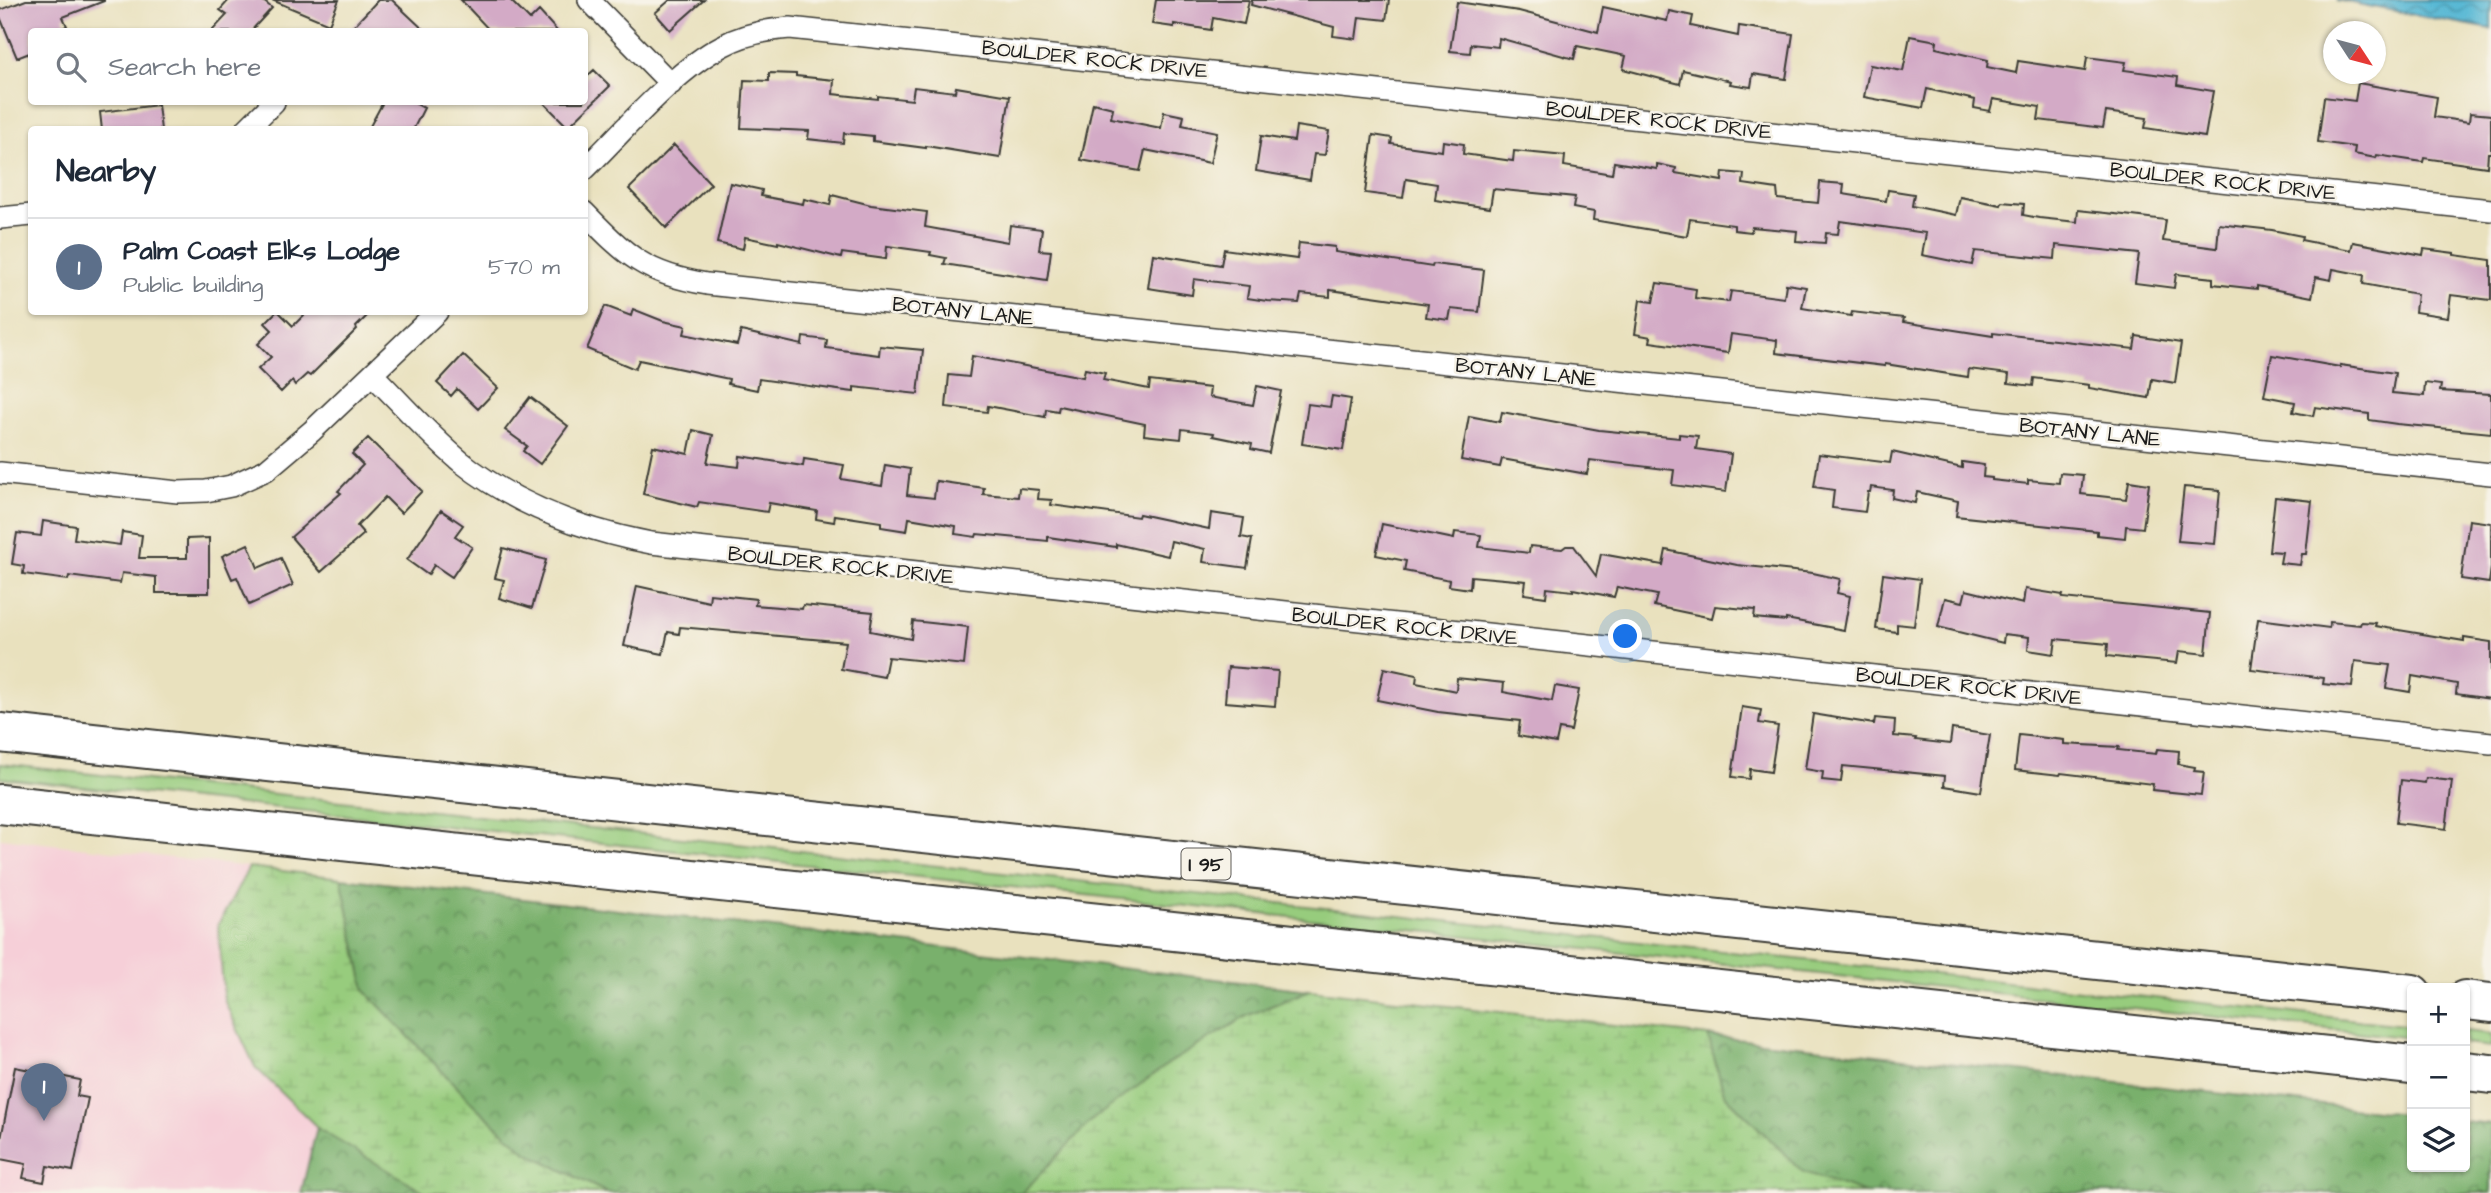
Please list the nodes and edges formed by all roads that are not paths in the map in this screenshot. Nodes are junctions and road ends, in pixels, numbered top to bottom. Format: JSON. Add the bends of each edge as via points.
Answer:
{"nodes":[{"id":1,"x":589,"y":0,"type":"edge"},
{"id":2,"x":671,"y":85,"type":"junction"},
{"id":3,"x":271,"y":105,"type":"edge"},
{"id":4,"x":250,"y":126,"type":"edge"},
{"id":5,"x":588,"y":166,"type":"edge"},
{"id":6,"x":2491,"y":211,"type":"edge"},
{"id":7,"x":28,"y":215,"type":"edge"},
{"id":8,"x":588,"y":216,"type":"edge"},
{"id":9,"x":0,"y":218,"type":"edge"},
{"id":10,"x":434,"y":315,"type":"edge"},
{"id":11,"x":372,"y":374,"type":"junction"},
{"id":12,"x":0,"y":472,"type":"edge"},
{"id":13,"x":2491,"y":474,"type":"edge"},
{"id":14,"x":0,"y":733,"type":"edge"},
{"id":15,"x":2491,"y":743,"type":"edge"},
{"id":16,"x":0,"y":804,"type":"edge"},
{"id":17,"x":2407,"y":993,"type":"edge"},
{"id":18,"x":2470,"y":1001,"type":"edge"},
{"id":19,"x":2491,"y":1003,"type":"edge"},
{"id":20,"x":2407,"y":1064,"type":"edge"},
{"id":21,"x":2470,"y":1072,"type":"edge"},
{"id":22,"x":2491,"y":1074,"type":"edge"}],
"edges":[{"from":1,"to":2,"type":"street"},
{"from":2,"to":5,"type":"street","name":"BOULDER ROCK DRIVE"},
{"from":2,"to":6,"type":"street","name":"BOULDER ROCK DRIVE","via":[[702,58],[739,38],[770,30],[811,29]]},
{"from":3,"to":4,"type":"street"},
{"from":7,"to":9,"type":"street"},
{"from":8,"to":13,"type":"street","name":"BOTANY LANE","via":[[642,264],[664,275],[707,284]]},
{"from":10,"to":11,"type":"street"},
{"from":11,"to":12,"type":"street","via":[[279,460],[231,486],[169,492]]},
{"from":11,"to":15,"type":"street","name":"BOULDER ROCK DRIVE","via":[[444,446],[493,484],[576,523],[651,543]]},
{"from":14,"to":17,"type":"highway","number":"I 95"},
{"from":16,"to":20,"type":"highway"},
{"from":18,"to":19,"type":"highway"},
{"from":21,"to":22,"type":"highway"}]}
